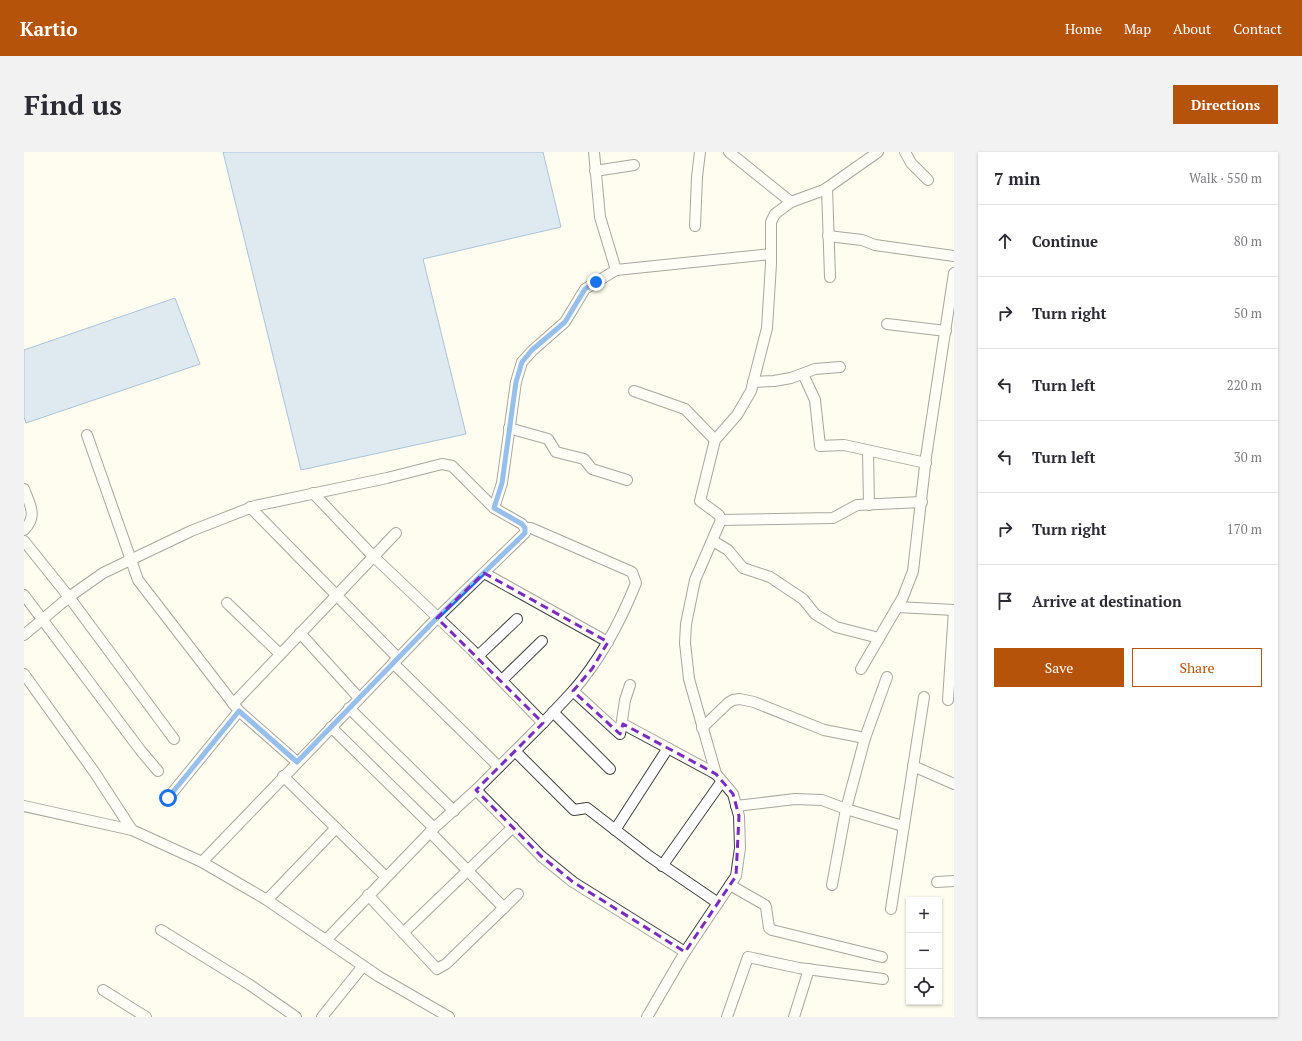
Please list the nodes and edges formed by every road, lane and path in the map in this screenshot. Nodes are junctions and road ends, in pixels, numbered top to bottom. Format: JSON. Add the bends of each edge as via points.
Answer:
{"nodes":[{"id":1,"x":594,"y":152,"type":"edge"},
{"id":2,"x":700,"y":152,"type":"edge"},
{"id":3,"x":729,"y":152,"type":"edge"},
{"id":4,"x":878,"y":152,"type":"edge"},
{"id":5,"x":906,"y":152,"type":"edge"},
{"id":6,"x":634,"y":165,"type":"dead end"},
{"id":7,"x":595,"y":171,"type":"junction"},
{"id":8,"x":928,"y":180,"type":"dead end"},
{"id":9,"x":827,"y":188,"type":"junction"},
{"id":10,"x":791,"y":202,"type":"junction"},
{"id":11,"x":695,"y":226,"type":"dead end"},
{"id":12,"x":828,"y":236,"type":"junction"},
{"id":13,"x":771,"y":254,"type":"junction"},
{"id":14,"x":954,"y":256,"type":"edge"},
{"id":15,"x":616,"y":270,"type":"junction"},
{"id":16,"x":954,"y":273,"type":"edge"},
{"id":17,"x":830,"y":277,"type":"dead end"},
{"id":18,"x":887,"y":324,"type":"dead end"},
{"id":19,"x":946,"y":331,"type":"junction"},
{"id":20,"x":840,"y":367,"type":"dead end"},
{"id":21,"x":803,"y":374,"type":"junction"},
{"id":22,"x":753,"y":382,"type":"junction"},
{"id":23,"x":634,"y":392,"type":"dead end"},
{"id":24,"x":509,"y":428,"type":"junction"},
{"id":25,"x":87,"y":435,"type":"dead end"},
{"id":26,"x":715,"y":440,"type":"junction"},
{"id":27,"x":868,"y":451,"type":"junction"},
{"id":28,"x":926,"y":463,"type":"junction"},
{"id":29,"x":627,"y":480,"type":"dead end"},
{"id":30,"x":24,"y":489,"type":"edge"},
{"id":31,"x":313,"y":493,"type":"junction"},
{"id":32,"x":922,"y":502,"type":"junction"},
{"id":33,"x":869,"y":505,"type":"junction"},
{"id":34,"x":250,"y":508,"type":"junction"},
{"id":35,"x":494,"y":508,"type":"junction"},
{"id":36,"x":721,"y":520,"type":"junction"},
{"id":37,"x":525,"y":528,"type":"junction"},
{"id":38,"x":24,"y":530,"type":"edge"},
{"id":39,"x":396,"y":533,"type":"dead end"},
{"id":40,"x":24,"y":541,"type":"edge"},
{"id":41,"x":713,"y":541,"type":"junction"},
{"id":42,"x":373,"y":556,"type":"junction"},
{"id":43,"x":131,"y":560,"type":"junction"},
{"id":44,"x":484,"y":573,"type":"junction"},
{"id":45,"x":24,"y":594,"type":"edge"},
{"id":46,"x":336,"y":596,"type":"junction"},
{"id":47,"x":69,"y":597,"type":"junction"},
{"id":48,"x":227,"y":603,"type":"dead end"},
{"id":49,"x":897,"y":607,"type":"junction"},
{"id":50,"x":954,"y":610,"type":"edge"},
{"id":51,"x":437,"y":618,"type":"junction"},
{"id":52,"x":517,"y":619,"type":"dead end"},
{"id":53,"x":42,"y":620,"type":"junction"},
{"id":54,"x":300,"y":633,"type":"junction"},
{"id":55,"x":24,"y":635,"type":"edge"},
{"id":56,"x":879,"y":638,"type":"junction"},
{"id":57,"x":542,"y":641,"type":"dead end"},
{"id":58,"x":608,"y":642,"type":"junction"},
{"id":59,"x":280,"y":654,"type":"junction"},
{"id":60,"x":478,"y":656,"type":"junction"},
{"id":61,"x":396,"y":661,"type":"junction"},
{"id":62,"x":861,"y":669,"type":"dead end"},
{"id":63,"x":24,"y":674,"type":"edge"},
{"id":64,"x":887,"y":677,"type":"dead end"},
{"id":65,"x":502,"y":680,"type":"junction"},
{"id":66,"x":630,"y":685,"type":"dead end"},
{"id":67,"x":573,"y":691,"type":"junction"},
{"id":68,"x":924,"y":697,"type":"dead end"},
{"id":69,"x":359,"y":698,"type":"junction"},
{"id":70,"x":948,"y":700,"type":"dead end"},
{"id":71,"x":236,"y":707,"type":"junction"},
{"id":72,"x":349,"y":708,"type":"junction"},
{"id":73,"x":554,"y":712,"type":"junction"},
{"id":74,"x":543,"y":723,"type":"junction"},
{"id":75,"x":623,"y":724,"type":"junction"},
{"id":76,"x":331,"y":727,"type":"junction"},
{"id":77,"x":702,"y":728,"type":"junction"},
{"id":78,"x":865,"y":738,"type":"junction"},
{"id":79,"x":174,"y":739,"type":"dead end"},
{"id":80,"x":668,"y":748,"type":"junction"},
{"id":81,"x":515,"y":751,"type":"junction"},
{"id":82,"x":297,"y":762,"type":"junction"},
{"id":83,"x":913,"y":766,"type":"junction"},
{"id":84,"x":499,"y":767,"type":"junction"},
{"id":85,"x":610,"y":769,"type":"dead end"},
{"id":86,"x":158,"y":771,"type":"dead end"},
{"id":87,"x":283,"y":776,"type":"junction"},
{"id":88,"x":719,"y":778,"type":"junction"},
{"id":89,"x":954,"y":784,"type":"edge"},
{"id":90,"x":476,"y":790,"type":"junction"},
{"id":91,"x":168,"y":798,"type":"dead end"},
{"id":92,"x":24,"y":806,"type":"edge"},
{"id":93,"x":736,"y":806,"type":"junction"},
{"id":94,"x":846,"y":809,"type":"junction"},
{"id":95,"x":454,"y":811,"type":"junction"},
{"id":96,"x":903,"y":826,"type":"junction"},
{"id":97,"x":513,"y":827,"type":"junction"},
{"id":98,"x":336,"y":828,"type":"junction"},
{"id":99,"x":132,"y":830,"type":"junction"},
{"id":100,"x":432,"y":830,"type":"junction"},
{"id":101,"x":615,"y":830,"type":"junction"},
{"id":102,"x":202,"y":862,"type":"junction"},
{"id":103,"x":662,"y":866,"type":"junction"},
{"id":104,"x":467,"y":871,"type":"junction"},
{"id":105,"x":386,"y":877,"type":"junction"},
{"id":106,"x":937,"y":882,"type":"dead end"},
{"id":107,"x":954,"y":882,"type":"edge"},
{"id":108,"x":730,"y":885,"type":"junction"},
{"id":109,"x":832,"y":885,"type":"dead end"},
{"id":110,"x":518,"y":894,"type":"dead end"},
{"id":111,"x":368,"y":895,"type":"junction"},
{"id":112,"x":267,"y":900,"type":"junction"},
{"id":113,"x":718,"y":903,"type":"junction"},
{"id":114,"x":504,"y":908,"type":"junction"},
{"id":115,"x":891,"y":909,"type":"dead end"},
{"id":116,"x":161,"y":930,"type":"dead end"},
{"id":117,"x":403,"y":933,"type":"junction"},
{"id":118,"x":326,"y":940,"type":"junction"},
{"id":119,"x":685,"y":952,"type":"junction"},
{"id":120,"x":882,"y":957,"type":"dead end"},
{"id":121,"x":363,"y":966,"type":"junction"},
{"id":122,"x":809,"y":969,"type":"junction"},
{"id":123,"x":883,"y":979,"type":"dead end"},
{"id":124,"x":103,"y":990,"type":"dead end"},
{"id":125,"x":146,"y":1017,"type":"edge"},
{"id":126,"x":296,"y":1017,"type":"edge"},
{"id":127,"x":322,"y":1017,"type":"edge"},
{"id":128,"x":449,"y":1017,"type":"edge"},
{"id":129,"x":647,"y":1017,"type":"edge"},
{"id":130,"x":727,"y":1017,"type":"edge"},
{"id":131,"x":794,"y":1017,"type":"edge"}],
"edges":[{"from":1,"to":7,"type":"street"},
{"from":2,"to":11,"type":"street"},
{"from":3,"to":10,"type":"street"},
{"from":4,"to":9,"type":"street"},
{"from":5,"to":8,"type":"street","via":[[911,162]]},
{"from":6,"to":7,"type":"street"},
{"from":7,"to":15,"type":"street","via":[[600,217]]},
{"from":9,"to":10,"type":"street"},
{"from":9,"to":12,"type":"street"},
{"from":10,"to":13,"type":"street","via":[[775,214],[771,222]]},
{"from":12,"to":14,"type":"street"},
{"from":12,"to":17,"type":"street"},
{"from":13,"to":15,"type":"street"},
{"from":13,"to":22,"type":"street","via":[[767,328]]},
{"from":15,"to":24,"type":"street","via":[[585,289],[565,322],[522,362],[516,382]]},
{"from":16,"to":19,"type":"street"},
{"from":18,"to":19,"type":"street"},
{"from":19,"to":28,"type":"street"},
{"from":20,"to":21,"type":"street","via":[[815,369]]},
{"from":21,"to":22,"type":"street","via":[[774,381]]},
{"from":21,"to":27,"type":"street","via":[[815,400],[820,446],[844,445]]},
{"from":22,"to":26,"type":"street","via":[[751,391],[737,415]]},
{"from":23,"to":26,"type":"street","via":[[685,409]]},
{"from":24,"to":29,"type":"street","via":[[548,439],[556,452],[584,459],[592,469]]},
{"from":24,"to":35,"type":"street","via":[[502,483]]},
{"from":25,"to":43,"type":"street"},
{"from":26,"to":36,"type":"street","via":[[700,501],[719,515]]},
{"from":27,"to":28,"type":"street"},
{"from":27,"to":33,"type":"street"},
{"from":28,"to":32,"type":"street"},
{"from":30,"to":38,"type":"street","via":[[32,514],[32,520]]},
{"from":31,"to":34,"type":"street"},
{"from":31,"to":35,"type":"street","via":[[442,464],[452,466]]},
{"from":31,"to":42,"type":"street"},
{"from":32,"to":33,"type":"street"},
{"from":32,"to":49,"type":"street","via":[[913,571]]},
{"from":33,"to":36,"type":"street","via":[[852,507],[833,518]]},
{"from":34,"to":43,"type":"street","via":[[190,531]]},
{"from":34,"to":46,"type":"street"},
{"from":35,"to":37,"type":"street"},
{"from":36,"to":41,"type":"street"},
{"from":37,"to":44,"type":"street","via":[[525,533]]},
{"from":37,"to":58,"type":"street","via":[[531,528],[632,572],[636,583],[618,627]]},
{"from":39,"to":42,"type":"street"},
{"from":40,"to":47,"type":"street"},
{"from":41,"to":56,"type":"street","via":[[728,550],[743,568],[770,577],[803,599],[815,614],[836,627]]},
{"from":41,"to":77,"type":"street","via":[[695,580],[686,624],[685,643],[689,679]]},
{"from":42,"to":46,"type":"street"},
{"from":42,"to":51,"type":"street"},
{"from":43,"to":47,"type":"street","via":[[103,573]]},
{"from":43,"to":71,"type":"street","via":[[138,580]]},
{"from":44,"to":51,"type":"street"},
{"from":44,"to":58,"type":"street"},
{"from":45,"to":53,"type":"street"},
{"from":46,"to":54,"type":"street"},
{"from":46,"to":61,"type":"street"},
{"from":47,"to":53,"type":"street"},
{"from":47,"to":79,"type":"street"},
{"from":48,"to":59,"type":"street"},
{"from":49,"to":50,"type":"street"},
{"from":49,"to":56,"type":"street"},
{"from":50,"to":70,"type":"street"},
{"from":51,"to":60,"type":"street"},
{"from":51,"to":61,"type":"street"},
{"from":52,"to":60,"type":"street"},
{"from":53,"to":55,"type":"street"},
{"from":53,"to":86,"type":"street"},
{"from":54,"to":59,"type":"street"},
{"from":54,"to":69,"type":"street"},
{"from":56,"to":62,"type":"street"},
{"from":57,"to":65,"type":"street"},
{"from":58,"to":67,"type":"street","via":[[592,669]]},
{"from":59,"to":71,"type":"street"},
{"from":60,"to":65,"type":"street"},
{"from":61,"to":69,"type":"street"},
{"from":61,"to":84,"type":"street"},
{"from":63,"to":99,"type":"street","via":[[95,773]]},
{"from":64,"to":78,"type":"street"},
{"from":65,"to":74,"type":"street"},
{"from":66,"to":75,"type":"street","via":[[625,700]]},
{"from":67,"to":73,"type":"street"},
{"from":67,"to":75,"type":"street","via":[[620,734]]},
{"from":68,"to":83,"type":"street"},
{"from":69,"to":72,"type":"street"},
{"from":71,"to":82,"type":"street"},
{"from":71,"to":91,"type":"street"},
{"from":72,"to":76,"type":"street"},
{"from":72,"to":95,"type":"street"},
{"from":73,"to":74,"type":"street"},
{"from":73,"to":85,"type":"street"},
{"from":74,"to":81,"type":"street"},
{"from":75,"to":80,"type":"street"},
{"from":76,"to":82,"type":"street"},
{"from":76,"to":100,"type":"street"},
{"from":77,"to":78,"type":"street","via":[[728,703],[740,699],[754,702],[824,730]]},
{"from":77,"to":88,"type":"street"},
{"from":78,"to":94,"type":"street"},
{"from":80,"to":88,"type":"street"},
{"from":80,"to":101,"type":"street"},
{"from":81,"to":84,"type":"street"},
{"from":81,"to":101,"type":"street","via":[[574,810],[587,808]]},
{"from":82,"to":87,"type":"street"},
{"from":83,"to":89,"type":"street"},
{"from":83,"to":96,"type":"street"},
{"from":84,"to":90,"type":"street"},
{"from":87,"to":98,"type":"street"},
{"from":87,"to":102,"type":"street"},
{"from":88,"to":93,"type":"street","via":[[732,794]]},
{"from":88,"to":103,"type":"street"},
{"from":90,"to":95,"type":"street"},
{"from":90,"to":97,"type":"street"},
{"from":92,"to":99,"type":"street"},
{"from":93,"to":94,"type":"street","via":[[795,799],[822,800]]},
{"from":93,"to":108,"type":"street","via":[[739,816],[740,848],[736,876]]},
{"from":94,"to":96,"type":"street"},
{"from":94,"to":109,"type":"street"},
{"from":95,"to":100,"type":"street"},
{"from":96,"to":115,"type":"street"},
{"from":97,"to":104,"type":"street"},
{"from":97,"to":119,"type":"street","via":[[573,882]]},
{"from":98,"to":105,"type":"street"},
{"from":98,"to":112,"type":"street"},
{"from":99,"to":102,"type":"street"},
{"from":100,"to":104,"type":"street"},
{"from":100,"to":105,"type":"street"},
{"from":101,"to":103,"type":"street"},
{"from":102,"to":112,"type":"street"},
{"from":103,"to":113,"type":"street"},
{"from":104,"to":114,"type":"street"},
{"from":104,"to":117,"type":"street"},
{"from":105,"to":111,"type":"street"},
{"from":106,"to":107,"type":"street"},
{"from":108,"to":113,"type":"street"},
{"from":108,"to":120,"type":"street","via":[[765,905],[769,928],[772,930]]},
{"from":110,"to":114,"type":"street"},
{"from":111,"to":117,"type":"street"},
{"from":111,"to":118,"type":"street"},
{"from":112,"to":118,"type":"street"},
{"from":113,"to":119,"type":"street"},
{"from":114,"to":117,"type":"street","via":[[437,969]]},
{"from":116,"to":126,"type":"street"},
{"from":118,"to":121,"type":"street"},
{"from":119,"to":129,"type":"street"},
{"from":121,"to":127,"type":"street"},
{"from":121,"to":128,"type":"street"},
{"from":122,"to":123,"type":"street"},
{"from":122,"to":130,"type":"street","via":[[748,957]]},
{"from":122,"to":131,"type":"street"},
{"from":124,"to":125,"type":"street"}]}
